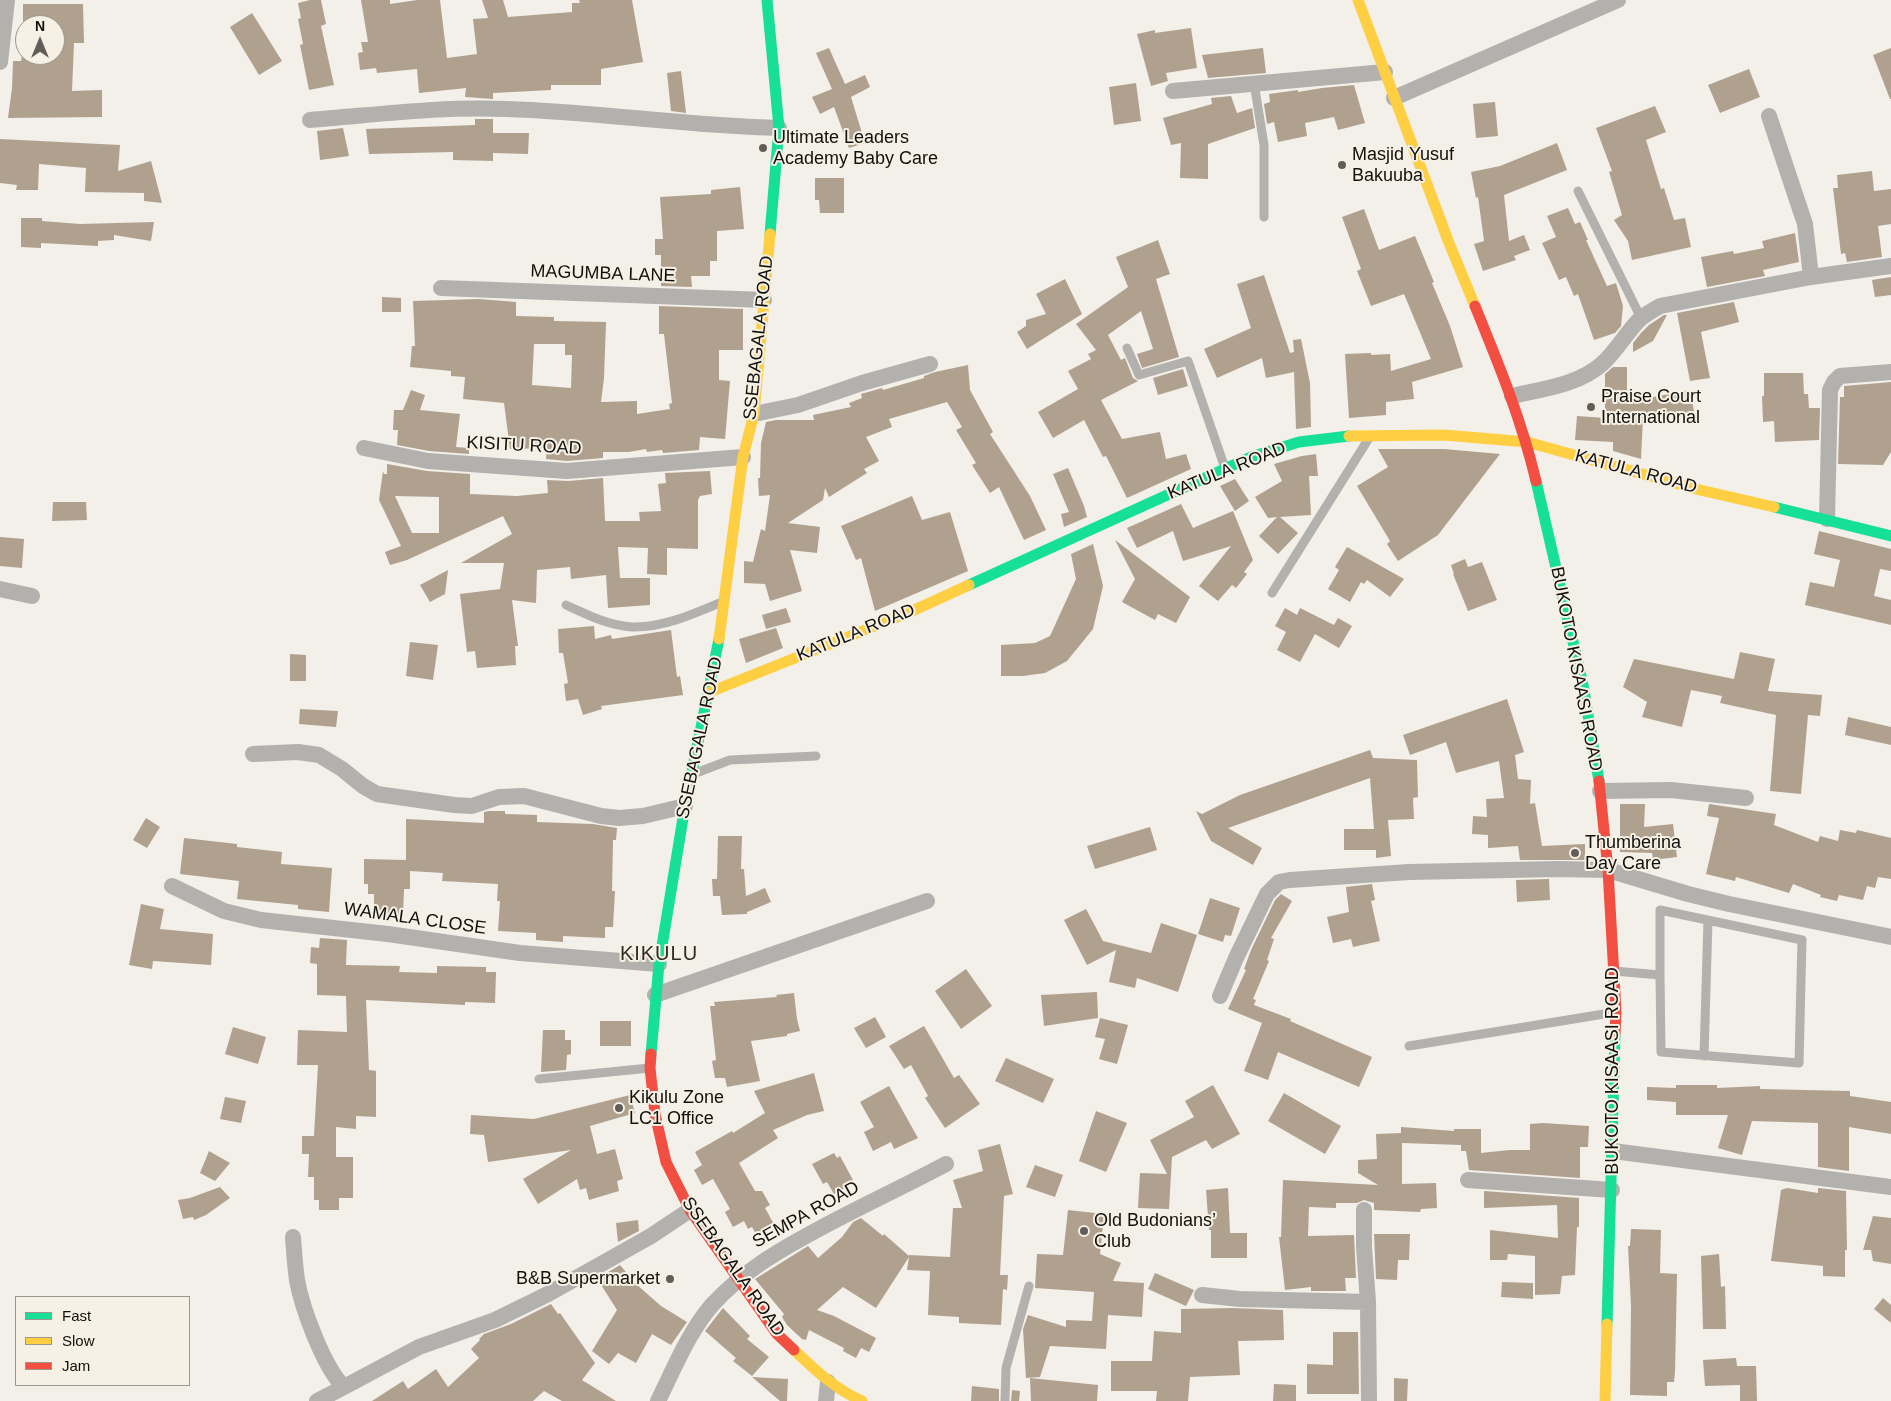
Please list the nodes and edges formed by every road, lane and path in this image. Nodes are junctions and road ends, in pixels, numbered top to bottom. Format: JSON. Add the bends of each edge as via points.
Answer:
{"nodes":[{"id":1,"x":7,"y":0,"type":"edge"},
{"id":2,"x":767,"y":0,"type":"edge"},
{"id":3,"x":1358,"y":0,"type":"edge"},
{"id":4,"x":1618,"y":0,"type":"edge"},
{"id":5,"x":0,"y":62,"type":"edge"},
{"id":6,"x":1385,"y":72,"type":"junction"},
{"id":7,"x":1254,"y":83,"type":"junction"},
{"id":8,"x":1173,"y":91,"type":"dead end"},
{"id":9,"x":1394,"y":98,"type":"junction"},
{"id":10,"x":1769,"y":116,"type":"dead end"},
{"id":11,"x":310,"y":120,"type":"dead end"},
{"id":12,"x":779,"y":128,"type":"junction"},
{"id":13,"x":1578,"y":191,"type":"dead end"},
{"id":14,"x":1264,"y":217,"type":"dead end"},
{"id":15,"x":1891,"y":266,"type":"edge"},
{"id":16,"x":1811,"y":277,"type":"junction"},
{"id":17,"x":441,"y":288,"type":"dead end"},
{"id":18,"x":764,"y":300,"type":"junction"},
{"id":19,"x":1641,"y":318,"type":"junction"},
{"id":20,"x":1127,"y":348,"type":"dead end"},
{"id":21,"x":930,"y":364,"type":"dead end"},
{"id":22,"x":1891,"y":372,"type":"edge"},
{"id":23,"x":1512,"y":396,"type":"junction"},
{"id":24,"x":754,"y":414,"type":"junction"},
{"id":25,"x":1370,"y":436,"type":"junction"},
{"id":26,"x":1527,"y":442,"type":"junction"},
{"id":27,"x":364,"y":448,"type":"dead end"},
{"id":28,"x":743,"y":457,"type":"junction"},
{"id":29,"x":1226,"y":468,"type":"junction"},
{"id":30,"x":1827,"y":518,"type":"junction"},
{"id":31,"x":1891,"y":536,"type":"edge"},
{"id":32,"x":0,"y":589,"type":"edge"},
{"id":33,"x":1272,"y":593,"type":"dead end"},
{"id":34,"x":32,"y":596,"type":"dead end"},
{"id":35,"x":724,"y":601,"type":"junction"},
{"id":36,"x":566,"y":605,"type":"dead end"},
{"id":37,"x":710,"y":692,"type":"junction"},
{"id":38,"x":253,"y":754,"type":"dead end"},
{"id":39,"x":816,"y":756,"type":"dead end"},
{"id":40,"x":693,"y":774,"type":"junction"},
{"id":41,"x":1600,"y":791,"type":"junction"},
{"id":42,"x":1746,"y":798,"type":"dead end"},
{"id":43,"x":685,"y":806,"type":"junction"},
{"id":44,"x":1608,"y":870,"type":"junction"},
{"id":45,"x":172,"y":886,"type":"dead end"},
{"id":46,"x":927,"y":900,"type":"dead end"},
{"id":47,"x":1708,"y":920,"type":"junction"},
{"id":48,"x":1891,"y":938,"type":"edge"},
{"id":49,"x":658,"y":964,"type":"junction"},
{"id":50,"x":1614,"y":971,"type":"junction"},
{"id":51,"x":1660,"y":975,"type":"junction"},
{"id":52,"x":655,"y":995,"type":"junction"},
{"id":53,"x":1220,"y":996,"type":"dead end"},
{"id":54,"x":1616,"y":1012,"type":"junction"},
{"id":55,"x":1409,"y":1046,"type":"dead end"},
{"id":56,"x":1704,"y":1056,"type":"junction"},
{"id":57,"x":650,"y":1068,"type":"junction"},
{"id":58,"x":539,"y":1079,"type":"dead end"},
{"id":59,"x":1613,"y":1151,"type":"junction"},
{"id":60,"x":946,"y":1164,"type":"dead end"},
{"id":61,"x":1468,"y":1180,"type":"dead end"},
{"id":62,"x":1891,"y":1187,"type":"edge"},
{"id":63,"x":1612,"y":1190,"type":"junction"},
{"id":64,"x":690,"y":1210,"type":"junction"},
{"id":65,"x":1364,"y":1210,"type":"dead end"},
{"id":66,"x":293,"y":1237,"type":"dead end"},
{"id":67,"x":739,"y":1279,"type":"junction"},
{"id":68,"x":1029,"y":1286,"type":"dead end"},
{"id":69,"x":1202,"y":1295,"type":"dead end"},
{"id":70,"x":1368,"y":1302,"type":"junction"},
{"id":71,"x":828,"y":1382,"type":"junction"},
{"id":72,"x":344,"y":1387,"type":"junction"},
{"id":73,"x":317,"y":1401,"type":"edge"},
{"id":74,"x":658,"y":1401,"type":"edge"},
{"id":75,"x":826,"y":1401,"type":"edge"},
{"id":76,"x":862,"y":1401,"type":"edge"},
{"id":77,"x":1005,"y":1401,"type":"edge"},
{"id":78,"x":1369,"y":1401,"type":"edge"},
{"id":79,"x":1605,"y":1401,"type":"edge"}],
"edges":[{"from":1,"to":5,"type":"street"},
{"from":2,"to":12,"type":"street","name":"SSEBAGALA ROAD"},
{"from":3,"to":6,"type":"street","name":"BUKOTO KISAASI ROAD"},
{"from":4,"to":9,"type":"street"},
{"from":6,"to":7,"type":"street"},
{"from":6,"to":9,"type":"street","name":"BUKOTO KISAASI ROAD"},
{"from":7,"to":8,"type":"street"},
{"from":7,"to":14,"type":"lane","via":[[1264,145]]},
{"from":9,"to":23,"type":"street","name":"BUKOTO KISAASI ROAD"},
{"from":10,"to":16,"type":"street","via":[[1805,224]]},
{"from":11,"to":12,"type":"street","via":[[465,108]]},
{"from":12,"to":18,"type":"street","name":"SSEBAGALA ROAD"},
{"from":13,"to":19,"type":"lane"},
{"from":15,"to":16,"type":"street"},
{"from":16,"to":19,"type":"street","via":[[1660,306]]},
{"from":17,"to":18,"type":"street","name":"MAGUMBA LANE"},
{"from":18,"to":24,"type":"street","name":"SSEBAGALA ROAD"},
{"from":19,"to":23,"type":"street","via":[[1603,363],[1587,375],[1568,383]]},
{"from":20,"to":29,"type":"lane","via":[[1139,375],[1188,361]]},
{"from":21,"to":24,"type":"street","via":[[798,405]]},
{"from":22,"to":30,"type":"street","via":[[1840,376],[1830,390]]},
{"from":23,"to":26,"type":"street","name":"BUKOTO KISAASI ROAD"},
{"from":24,"to":28,"type":"street","name":"SSEBAGALA ROAD"},
{"from":25,"to":26,"type":"street","name":"KATULA ROAD","via":[[1444,435]]},
{"from":25,"to":29,"type":"street","name":"KATULA ROAD","via":[[1299,442]]},
{"from":25,"to":33,"type":"lane"},
{"from":26,"to":30,"type":"street","name":"KATULA ROAD","via":[[1700,490]]},
{"from":26,"to":41,"type":"street","name":"BUKOTO KISAASI ROAD","via":[[1583,685]]},
{"from":27,"to":28,"type":"street","name":"KISITU ROAD","via":[[428,461],[567,471]]},
{"from":28,"to":35,"type":"street","name":"SSEBAGALA ROAD"},
{"from":29,"to":37,"type":"street","name":"KATULA ROAD","via":[[910,612]]},
{"from":30,"to":31,"type":"street","name":"KATULA ROAD"},
{"from":32,"to":34,"type":"street"},
{"from":35,"to":36,"type":"lane","via":[[664,623],[632,627],[603,621]]},
{"from":35,"to":37,"type":"street","name":"SSEBAGALA ROAD"},
{"from":37,"to":40,"type":"street","name":"SSEBAGALA ROAD"},
{"from":38,"to":43,"type":"street","via":[[298,752],[319,755],[377,794],[454,805],[472,806],[512,795],[619,818]]},
{"from":39,"to":40,"type":"lane","via":[[730,760]]},
{"from":40,"to":43,"type":"street","name":"SSEBAGALA ROAD"},
{"from":41,"to":42,"type":"street","via":[[1670,790]]},
{"from":41,"to":44,"type":"street","name":"BUKOTO KISAASI ROAD"},
{"from":43,"to":49,"type":"street","name":"SSEBAGALA ROAD"},
{"from":44,"to":48,"type":"street","via":[[1729,904]]},
{"from":44,"to":50,"type":"street","name":"BUKOTO KISAASI ROAD"},
{"from":44,"to":53,"type":"street","via":[[1558,868],[1409,872],[1279,882],[1267,894]]},
{"from":45,"to":49,"type":"street","name":"WAMALA CLOSE","via":[[224,912],[261,920],[520,953]]},
{"from":46,"to":52,"type":"street"},
{"from":47,"to":51,"type":"lane","via":[[1660,910]]},
{"from":47,"to":56,"type":"lane"},
{"from":47,"to":56,"type":"lane","via":[[1802,940],[1799,1063]]},
{"from":49,"to":52,"type":"street","name":"SSEBAGALA ROAD"},
{"from":50,"to":51,"type":"lane"},
{"from":50,"to":54,"type":"street","name":"BUKOTO KISAASI ROAD"},
{"from":51,"to":56,"type":"lane","via":[[1661,1052]]},
{"from":52,"to":57,"type":"street","name":"SSEBAGALA ROAD"},
{"from":54,"to":55,"type":"lane"},
{"from":54,"to":59,"type":"street","name":"BUKOTO KISAASI ROAD"},
{"from":57,"to":58,"type":"lane"},
{"from":57,"to":64,"type":"street","name":"SSEBAGALA ROAD","via":[[655,1114],[666,1162]]},
{"from":59,"to":62,"type":"street"},
{"from":59,"to":63,"type":"street","name":"BUKOTO KISAASI ROAD"},
{"from":60,"to":67,"type":"street","name":"SEMPA ROAD","via":[[768,1257]]},
{"from":61,"to":63,"type":"street"},
{"from":63,"to":79,"type":"street","name":"BUKOTO KISAASI ROAD"},
{"from":64,"to":67,"type":"street","name":"SSEBAGALA ROAD"},
{"from":64,"to":72,"type":"street","via":[[651,1236],[548,1294],[495,1320],[418,1348]]},
{"from":65,"to":70,"type":"street"},
{"from":66,"to":72,"type":"street","via":[[298,1281],[307,1314],[325,1360]]},
{"from":67,"to":71,"type":"street","name":"SSEBAGALA ROAD","via":[[777,1334]]},
{"from":67,"to":74,"type":"street","name":"SEMPA ROAD","via":[[701,1320]]},
{"from":68,"to":77,"type":"lane","via":[[1006,1368]]},
{"from":69,"to":70,"type":"street"},
{"from":70,"to":78,"type":"street"},
{"from":71,"to":75,"type":"street"},
{"from":71,"to":76,"type":"street","name":"SSEBAGALA ROAD"},
{"from":72,"to":73,"type":"street"}]}
